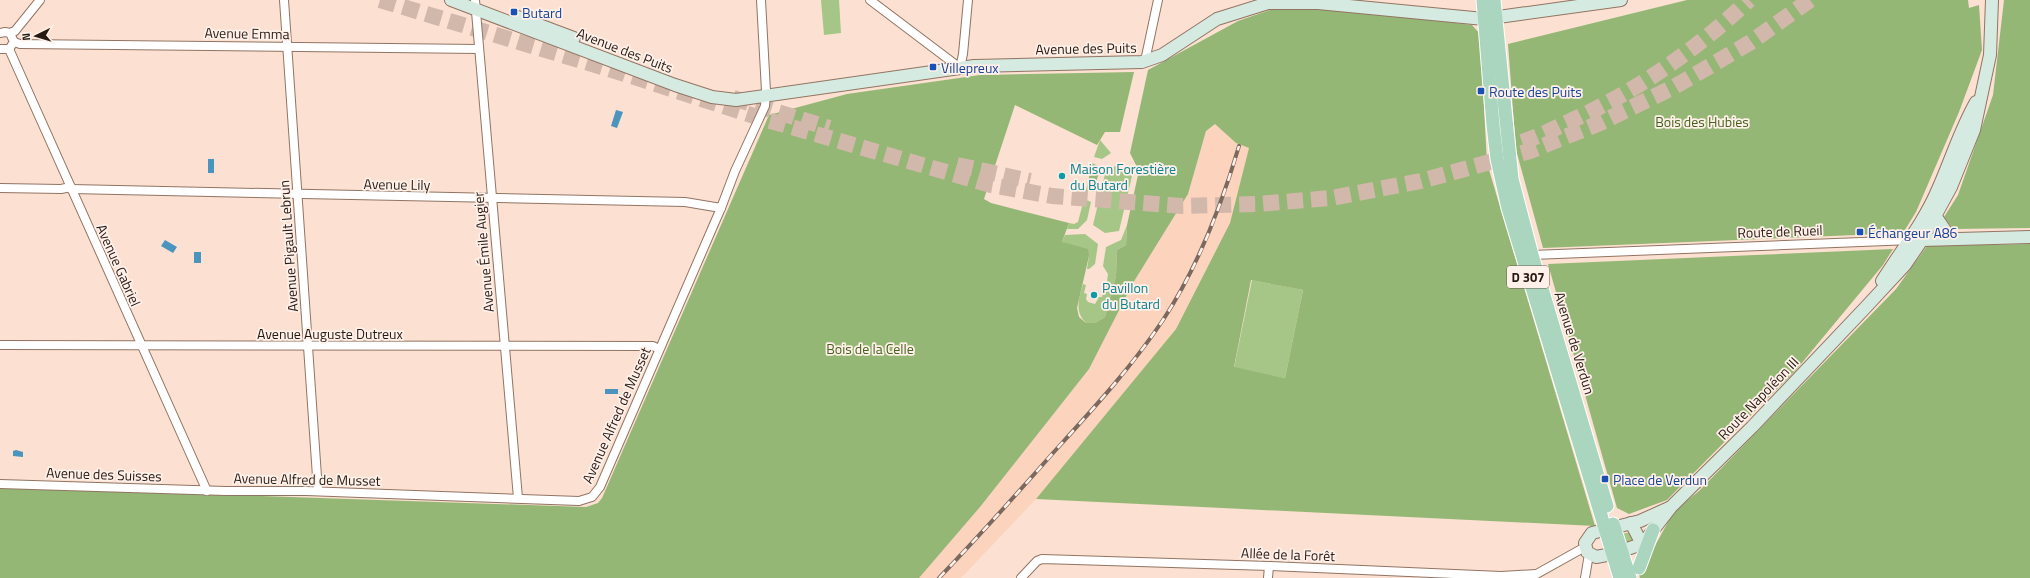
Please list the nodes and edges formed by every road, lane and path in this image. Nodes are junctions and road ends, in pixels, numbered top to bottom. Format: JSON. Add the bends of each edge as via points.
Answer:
{"nodes":[{"id":1,"x":40,"y":0,"type":"edge"},
{"id":2,"x":284,"y":0,"type":"edge"},
{"id":3,"x":451,"y":0,"type":"edge"},
{"id":4,"x":761,"y":0,"type":"edge"},
{"id":5,"x":870,"y":0,"type":"edge"},
{"id":6,"x":968,"y":0,"type":"edge"},
{"id":7,"x":1158,"y":0,"type":"edge"},
{"id":8,"x":1483,"y":0,"type":"edge"},
{"id":9,"x":1494,"y":0,"type":"edge"},
{"id":10,"x":1621,"y":0,"type":"edge"},
{"id":11,"x":1987,"y":0,"type":"edge"},
{"id":12,"x":1992,"y":0,"type":"edge"},
{"id":13,"x":1268,"y":2,"type":"edge"},
{"id":14,"x":474,"y":4,"type":"edge"},
{"id":15,"x":1490,"y":18,"type":"junction"},
{"id":16,"x":1991,"y":24,"type":"junction"},
{"id":17,"x":1,"y":31,"type":"edge"},
{"id":18,"x":10,"y":33,"type":"junction"},
{"id":19,"x":14,"y":42,"type":"junction"},
{"id":20,"x":288,"y":47,"type":"junction"},
{"id":21,"x":479,"y":48,"type":"junction"},
{"id":22,"x":4,"y":49,"type":"edge"},
{"id":23,"x":1145,"y":61,"type":"junction"},
{"id":24,"x":960,"y":68,"type":"junction"},
{"id":25,"x":1981,"y":93,"type":"junction"},
{"id":26,"x":766,"y":97,"type":"junction"},
{"id":27,"x":0,"y":188,"type":"edge"},
{"id":28,"x":71,"y":188,"type":"junction"},
{"id":29,"x":298,"y":194,"type":"junction"},
{"id":30,"x":492,"y":198,"type":"junction"},
{"id":31,"x":721,"y":208,"type":"junction"},
{"id":32,"x":1936,"y":217,"type":"junction"},
{"id":33,"x":2030,"y":237,"type":"edge"},
{"id":34,"x":1951,"y":239,"type":"junction"},
{"id":35,"x":1909,"y":240,"type":"junction"},
{"id":36,"x":1922,"y":240,"type":"junction"},
{"id":37,"x":1532,"y":255,"type":"junction"},
{"id":38,"x":1865,"y":308,"type":"junction"},
{"id":39,"x":0,"y":345,"type":"edge"},
{"id":40,"x":141,"y":346,"type":"junction"},
{"id":41,"x":308,"y":346,"type":"junction"},
{"id":42,"x":504,"y":346,"type":"junction"},
{"id":43,"x":660,"y":349,"type":"junction"},
{"id":44,"x":0,"y":484,"type":"edge"},
{"id":45,"x":206,"y":491,"type":"junction"},
{"id":46,"x":318,"y":491,"type":"junction"},
{"id":47,"x":518,"y":498,"type":"junction"},
{"id":48,"x":1670,"y":508,"type":"junction"},
{"id":49,"x":1631,"y":523,"type":"junction"},
{"id":50,"x":1609,"y":528,"type":"junction"},
{"id":51,"x":1653,"y":530,"type":"junction"},
{"id":52,"x":1642,"y":544,"type":"junction"},
{"id":53,"x":1587,"y":550,"type":"junction"},
{"id":54,"x":1617,"y":553,"type":"junction"},
{"id":55,"x":1269,"y":566,"type":"junction"},
{"id":56,"x":1638,"y":573,"type":"edge"},
{"id":57,"x":1533,"y":576,"type":"edge"},
{"id":58,"x":1500,"y":577,"type":"edge"},
{"id":59,"x":1021,"y":578,"type":"edge"},
{"id":60,"x":1268,"y":578,"type":"edge"},
{"id":61,"x":1585,"y":578,"type":"edge"},
{"id":62,"x":1620,"y":578,"type":"edge"},
{"id":63,"x":1630,"y":578,"type":"edge"}],
"edges":[{"from":1,"to":18,"type":"street","via":[[15,31]]},
{"from":2,"to":20,"type":"street","name":"Avenue Pigault Lebrun"},
{"from":3,"to":14,"type":"street","name":"Avenue des Puits"},
{"from":4,"to":26,"type":"street","name":"Avenue Alfred de Musset"},
{"from":5,"to":24,"type":"street"},
{"from":6,"to":24,"type":"street"},
{"from":7,"to":23,"type":"street"},
{"from":8,"to":15,"type":"main road"},
{"from":9,"to":15,"type":"main road"},
{"from":10,"to":15,"type":"street","name":"Avenue des Puits"},
{"from":11,"to":16,"type":"street","name":"Route Napoléon III"},
{"from":12,"to":16,"type":"street","name":"Route Napoléon III"},
{"from":13,"to":15,"type":"street","name":"Avenue des Puits","via":[[1318,3]]},
{"from":13,"to":23,"type":"street","name":"Avenue des Puits","via":[[1217,19],[1166,52]]},
{"from":14,"to":21,"type":"street","name":"Avenue Émile Augier"},
{"from":14,"to":26,"type":"street","name":"Avenue des Puits","via":[[700,93],[727,99]]},
{"from":15,"to":37,"type":"main road","name":"Avenue de Verdun","number":"D 307","via":[[1512,179]]},
{"from":15,"to":50,"type":"main road","name":"Avenue de Verdun","number":"D 307","via":[[1493,125],[1497,159],[1508,208]]},
{"from":16,"to":25,"type":"street","name":"Route Napoléon III","via":[[1990,55]]},
{"from":17,"to":18,"type":"street"},
{"from":18,"to":19,"type":"street"},
{"from":19,"to":20,"type":"street","name":"Avenue Emma"},
{"from":19,"to":22,"type":"street"},
{"from":20,"to":21,"type":"street","name":"Avenue Emma"},
{"from":20,"to":29,"type":"street","name":"Avenue Pigault Lebrun"},
{"from":21,"to":30,"type":"street","name":"Avenue Émile Augier"},
{"from":22,"to":28,"type":"street","name":"Avenue Gabriel"},
{"from":23,"to":24,"type":"street","name":"Avenue des Puits","via":[[990,64]]},
{"from":24,"to":26,"type":"street","name":"Avenue des Puits"},
{"from":25,"to":32,"type":"street","name":"Route Napoléon III","via":[[1974,130]]},
{"from":25,"to":35,"type":"street","name":"Route Napoléon III","via":[[1938,190]]},
{"from":26,"to":31,"type":"street","name":"Avenue Alfred de Musset","via":[[765,106]]},
{"from":27,"to":28,"type":"street","name":"Avenue Lily"},
{"from":28,"to":29,"type":"street","name":"Avenue Lily"},
{"from":28,"to":40,"type":"street","name":"Avenue Gabriel"},
{"from":29,"to":30,"type":"street","name":"Avenue Lily"},
{"from":29,"to":41,"type":"street","name":"Avenue Pigault Lebrun"},
{"from":30,"to":31,"type":"street","name":"Avenue Lily","via":[[685,202]]},
{"from":30,"to":42,"type":"street","name":"Avenue Émile Augier"},
{"from":31,"to":43,"type":"street","name":"Avenue Alfred de Musset"},
{"from":32,"to":34,"type":"street"},
{"from":32,"to":36,"type":"street","name":"Route Napoléon III"},
{"from":33,"to":34,"type":"street","name":"Route de Rueil"},
{"from":34,"to":36,"type":"street","name":"Route de Rueil"},
{"from":35,"to":36,"type":"street","name":"Route de Rueil"},
{"from":35,"to":37,"type":"street","name":"Route de Rueil"},
{"from":35,"to":38,"type":"street","name":"Route Napoléon III"},
{"from":36,"to":38,"type":"street","name":"Route Napoléon III","via":[[1905,265]]},
{"from":37,"to":50,"type":"main road","name":"Avenue de Verdun","number":"D 307"},
{"from":38,"to":48,"type":"street","name":"Route Napoléon III","via":[[1752,427]]},
{"from":39,"to":40,"type":"street","name":"Avenue Auguste Dutreux"},
{"from":40,"to":41,"type":"street","name":"Avenue Auguste Dutreux"},
{"from":40,"to":45,"type":"street","name":"Avenue Gabriel"},
{"from":41,"to":42,"type":"street","name":"Avenue Auguste Dutreux"},
{"from":41,"to":46,"type":"street","name":"Avenue Pigault Lebrun"},
{"from":42,"to":43,"type":"street","name":"Avenue Auguste Dutreux","via":[[653,346]]},
{"from":42,"to":47,"type":"street","name":"Avenue Émile Augier"},
{"from":43,"to":47,"type":"street","name":"Avenue Alfred de Musset","via":[[600,487],[592,497],[579,501]]},
{"from":44,"to":45,"type":"street","name":"Avenue des Suisses"},
{"from":45,"to":46,"type":"street","name":"Avenue Alfred de Musset"},
{"from":46,"to":47,"type":"street","name":"Avenue Alfred de Musset"},
{"from":48,"to":49,"type":"street","name":"Route Napoléon III"},
{"from":48,"to":51,"type":"street","name":"Route Napoléon III"},
{"from":49,"to":50,"type":"street","name":"Route Napoléon III"},
{"from":49,"to":52,"type":"street"},
{"from":50,"to":53,"type":"street","via":[[1589,535],[1585,543]]},
{"from":50,"to":54,"type":"main road","name":"Avenue de Verdun","number":"D 307"},
{"from":51,"to":52,"type":"street","name":"Route Napoléon III"},
{"from":51,"to":56,"type":"main road"},
{"from":52,"to":54,"type":"street"},
{"from":52,"to":56,"type":"main road"},
{"from":53,"to":54,"type":"street","via":[[1596,557]]},
{"from":53,"to":57,"type":"street"},
{"from":53,"to":61,"type":"street"},
{"from":54,"to":62,"type":"main road","name":"Avenue de Verdun","number":"D 307"},
{"from":54,"to":63,"type":"main road","name":"Avenue de Verdun","number":"D 307"},
{"from":55,"to":58,"type":"street","name":"Allée de la Forêt"},
{"from":55,"to":59,"type":"street","name":"Allée de la Forêt","via":[[1039,559]]},
{"from":55,"to":60,"type":"street"},
{"from":57,"to":58,"type":"street","name":"Allée de la Forêt"}]}
